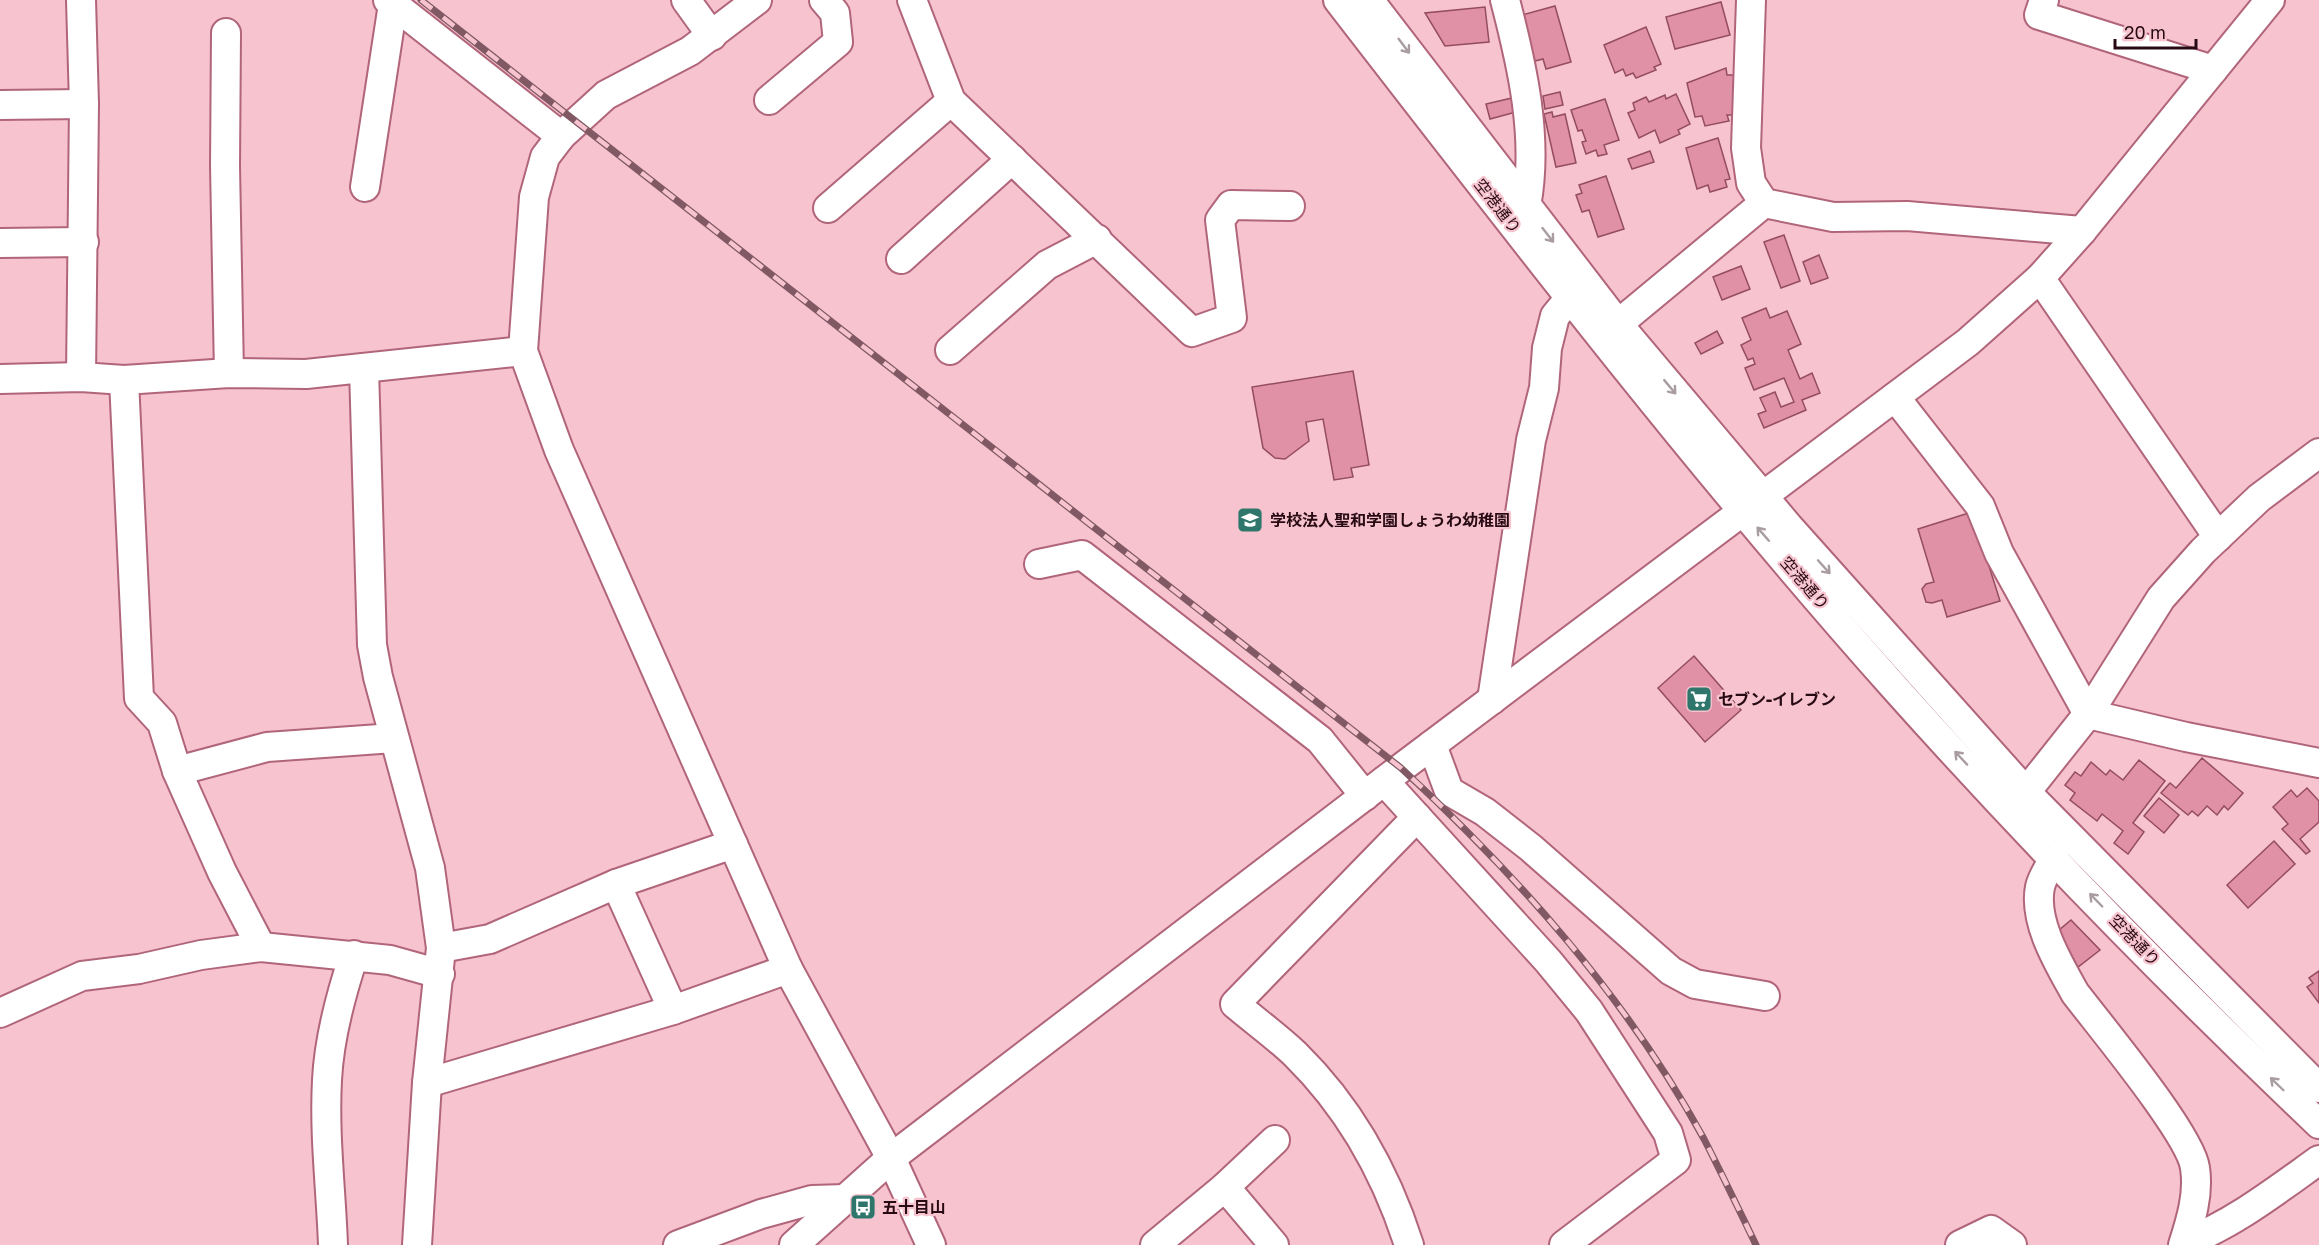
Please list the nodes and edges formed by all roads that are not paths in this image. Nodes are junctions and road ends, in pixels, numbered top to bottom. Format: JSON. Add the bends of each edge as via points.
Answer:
{"nodes":[{"id":1,"x":81,"y":0,"type":"edge"},
{"id":2,"x":686,"y":0,"type":"edge"},
{"id":3,"x":757,"y":0,"type":"edge"},
{"id":4,"x":824,"y":0,"type":"edge"},
{"id":5,"x":912,"y":0,"type":"edge"},
{"id":6,"x":1338,"y":0,"type":"edge"},
{"id":7,"x":1369,"y":0,"type":"edge"},
{"id":8,"x":1506,"y":0,"type":"edge"},
{"id":9,"x":1751,"y":0,"type":"edge"},
{"id":10,"x":2044,"y":0,"type":"edge"},
{"id":11,"x":2270,"y":0,"type":"edge"},
{"id":12,"x":391,"y":2,"type":"edge"},
{"id":13,"x":226,"y":33,"type":"dead end"},
{"id":14,"x":712,"y":36,"type":"junction"},
{"id":15,"x":2213,"y":70,"type":"junction"},
{"id":16,"x":769,"y":100,"type":"dead end"},
{"id":17,"x":951,"y":101,"type":"junction"},
{"id":18,"x":84,"y":104,"type":"junction"},
{"id":19,"x":0,"y":105,"type":"edge"},
{"id":20,"x":561,"y":136,"type":"junction"},
{"id":21,"x":1012,"y":159,"type":"junction"},
{"id":22,"x":365,"y":187,"type":"dead end"},
{"id":23,"x":1764,"y":203,"type":"junction"},
{"id":24,"x":1290,"y":206,"type":"dead end"},
{"id":25,"x":1526,"y":206,"type":"junction"},
{"id":26,"x":828,"y":208,"type":"dead end"},
{"id":27,"x":2082,"y":231,"type":"junction"},
{"id":28,"x":1097,"y":239,"type":"junction"},
{"id":29,"x":84,"y":242,"type":"junction"},
{"id":30,"x":0,"y":243,"type":"edge"},
{"id":31,"x":901,"y":259,"type":"dead end"},
{"id":32,"x":2040,"y":278,"type":"junction"},
{"id":33,"x":1569,"y":299,"type":"junction"},
{"id":34,"x":1618,"y":324,"type":"junction"},
{"id":35,"x":523,"y":351,"type":"junction"},
{"id":36,"x":950,"y":351,"type":"dead end"},
{"id":37,"x":364,"y":368,"type":"junction"},
{"id":38,"x":229,"y":373,"type":"junction"},
{"id":39,"x":81,"y":377,"type":"junction"},
{"id":40,"x":0,"y":379,"type":"edge"},
{"id":41,"x":124,"y":380,"type":"junction"},
{"id":42,"x":1894,"y":397,"type":"junction"},
{"id":43,"x":2319,"y":453,"type":"edge"},
{"id":44,"x":1753,"y":504,"type":"junction"},
{"id":45,"x":2218,"y":537,"type":"junction"},
{"id":46,"x":1039,"y":564,"type":"dead end"},
{"id":47,"x":1492,"y":700,"type":"junction"},
{"id":48,"x":2088,"y":714,"type":"junction"},
{"id":49,"x":394,"y":738,"type":"junction"},
{"id":50,"x":1432,"y":745,"type":"junction"},
{"id":51,"x":2319,"y":763,"type":"edge"},
{"id":52,"x":177,"y":771,"type":"junction"},
{"id":53,"x":1375,"y":788,"type":"junction"},
{"id":54,"x":2026,"y":792,"type":"junction"},
{"id":55,"x":1417,"y":817,"type":"junction"},
{"id":56,"x":733,"y":844,"type":"junction"},
{"id":57,"x":2054,"y":857,"type":"junction"},
{"id":58,"x":616,"y":884,"type":"junction"},
{"id":59,"x":261,"y":947,"type":"junction"},
{"id":60,"x":354,"y":955,"type":"junction"},
{"id":61,"x":441,"y":961,"type":"junction"},
{"id":62,"x":788,"y":969,"type":"junction"},
{"id":63,"x":1765,"y":996,"type":"dead end"},
{"id":64,"x":673,"y":1010,"type":"junction"},
{"id":65,"x":0,"y":1013,"type":"edge"},
{"id":66,"x":428,"y":1083,"type":"junction"},
{"id":67,"x":2319,"y":1088,"type":"edge"},
{"id":68,"x":2319,"y":1124,"type":"edge"},
{"id":69,"x":1275,"y":1140,"type":"dead end"},
{"id":70,"x":891,"y":1158,"type":"junction"},
{"id":71,"x":2319,"y":1160,"type":"edge"},
{"id":72,"x":1225,"y":1187,"type":"junction"},
{"id":73,"x":845,"y":1199,"type":"junction"},
{"id":74,"x":2183,"y":1244,"type":"edge"},
{"id":75,"x":333,"y":1245,"type":"edge"},
{"id":76,"x":417,"y":1245,"type":"edge"},
{"id":77,"x":678,"y":1245,"type":"edge"},
{"id":78,"x":794,"y":1245,"type":"edge"},
{"id":79,"x":931,"y":1245,"type":"edge"},
{"id":80,"x":1155,"y":1245,"type":"edge"},
{"id":81,"x":1274,"y":1245,"type":"edge"},
{"id":82,"x":1409,"y":1245,"type":"edge"},
{"id":83,"x":1564,"y":1245,"type":"edge"},
{"id":84,"x":1960,"y":1245,"type":"edge"},
{"id":85,"x":2012,"y":1245,"type":"edge"}],
"edges":[{"from":1,"to":18,"type":"street"},
{"from":2,"to":14,"type":"street"},
{"from":3,"to":14,"type":"street"},
{"from":4,"to":16,"type":"street","via":[[835,13],[838,42]]},
{"from":5,"to":17,"type":"street"},
{"from":6,"to":33,"type":"street","name":"空港通り"},
{"from":7,"to":25,"type":"street","name":"空港通り","one_way":true},
{"from":8,"to":25,"type":"street","via":[[1527,112],[1532,175]]},
{"from":9,"to":23,"type":"street","via":[[1746,148],[1751,183]]},
{"from":10,"to":15,"type":"street","via":[[2039,15]]},
{"from":11,"to":15,"type":"street"},
{"from":12,"to":20,"type":"street"},
{"from":12,"to":22,"type":"street"},
{"from":13,"to":38,"type":"street"},
{"from":14,"to":20,"type":"street","via":[[606,95]]},
{"from":15,"to":27,"type":"street"},
{"from":17,"to":21,"type":"street"},
{"from":17,"to":26,"type":"street"},
{"from":18,"to":19,"type":"street"},
{"from":18,"to":29,"type":"street"},
{"from":20,"to":35,"type":"street","via":[[545,156],[534,197]]},
{"from":21,"to":28,"type":"street"},
{"from":21,"to":31,"type":"street"},
{"from":23,"to":27,"type":"street","via":[[1833,217],[1907,216]]},
{"from":23,"to":34,"type":"street"},
{"from":24,"to":28,"type":"street","via":[[1231,205],[1220,220],[1232,318],[1192,332]]},
{"from":25,"to":34,"type":"street","name":"空港通り","one_way":true},
{"from":27,"to":32,"type":"street"},
{"from":28,"to":36,"type":"street","via":[[1047,265]]},
{"from":29,"to":30,"type":"street"},
{"from":29,"to":39,"type":"street"},
{"from":32,"to":42,"type":"street","via":[[1968,342]]},
{"from":32,"to":45,"type":"street"},
{"from":33,"to":44,"type":"street","name":"空港通り"},
{"from":33,"to":47,"type":"street","via":[[1555,316],[1547,348],[1544,388],[1531,440]]},
{"from":34,"to":44,"type":"street","name":"空港通り","one_way":true},
{"from":35,"to":37,"type":"street"},
{"from":35,"to":56,"type":"street","via":[[559,450]]},
{"from":37,"to":38,"type":"street","via":[[306,374]]},
{"from":37,"to":49,"type":"street","via":[[370,627]]},
{"from":38,"to":41,"type":"street"},
{"from":39,"to":40,"type":"street"},
{"from":39,"to":41,"type":"street"},
{"from":41,"to":52,"type":"street","via":[[139,698],[162,723]]},
{"from":42,"to":44,"type":"street"},
{"from":42,"to":48,"type":"street","via":[[1980,506],[1999,553]]},
{"from":43,"to":45,"type":"street","via":[[2259,498]]},
{"from":44,"to":47,"type":"street"},
{"from":44,"to":54,"type":"street","name":"空港通り","one_way":true},
{"from":57,"to":44,"type":"street","name":"空港通り","one_way":true,"via":[[1896,688]]},
{"from":45,"to":48,"type":"street","via":[[2161,598]]},
{"from":46,"to":53,"type":"street","via":[[1082,555],[1320,740]]},
{"from":47,"to":50,"type":"street"},
{"from":48,"to":51,"type":"street"},
{"from":48,"to":54,"type":"street"},
{"from":49,"to":52,"type":"street","via":[[267,747]]},
{"from":49,"to":61,"type":"street","via":[[430,868]]},
{"from":50,"to":53,"type":"street"},
{"from":50,"to":63,"type":"street","via":[[1449,791],[1485,812],[1531,848],[1671,970],[1695,984]]},
{"from":52,"to":59,"type":"street"},
{"from":53,"to":55,"type":"street"},
{"from":53,"to":70,"type":"street"},
{"from":54,"to":67,"type":"street","name":"空港通り"},
{"from":55,"to":82,"type":"street","via":[[1235,1004],[1294,1053],[1332,1095],[1382,1175]]},
{"from":55,"to":83,"type":"street","via":[[1589,1011],[1668,1134],[1676,1160]]},
{"from":56,"to":58,"type":"street"},
{"from":56,"to":62,"type":"street"},
{"from":68,"to":57,"type":"street","name":"空港通り","one_way":true,"via":[[2254,1063]]},
{"from":57,"to":74,"type":"street","via":[[2040,885],[2038,905],[2063,972],[2169,1119],[2195,1166],[2197,1196]]},
{"from":58,"to":61,"type":"street"},
{"from":58,"to":64,"type":"street"},
{"from":59,"to":60,"type":"street"},
{"from":59,"to":65,"type":"street","via":[[82,976]]},
{"from":60,"to":61,"type":"street"},
{"from":60,"to":75,"type":"street","via":[[345,982],[327,1080]]},
{"from":61,"to":66,"type":"street"},
{"from":62,"to":64,"type":"street"},
{"from":62,"to":70,"type":"street"},
{"from":64,"to":66,"type":"street"},
{"from":66,"to":76,"type":"street"},
{"from":69,"to":72,"type":"street"},
{"from":70,"to":73,"type":"street"},
{"from":70,"to":79,"type":"street"},
{"from":71,"to":74,"type":"street","via":[[2204,1236]]},
{"from":72,"to":80,"type":"street"},
{"from":72,"to":81,"type":"street"},
{"from":73,"to":77,"type":"street","via":[[812,1200],[761,1214]]},
{"from":73,"to":78,"type":"street"},
{"from":84,"to":85,"type":"street","via":[[1991,1230]]}]}
